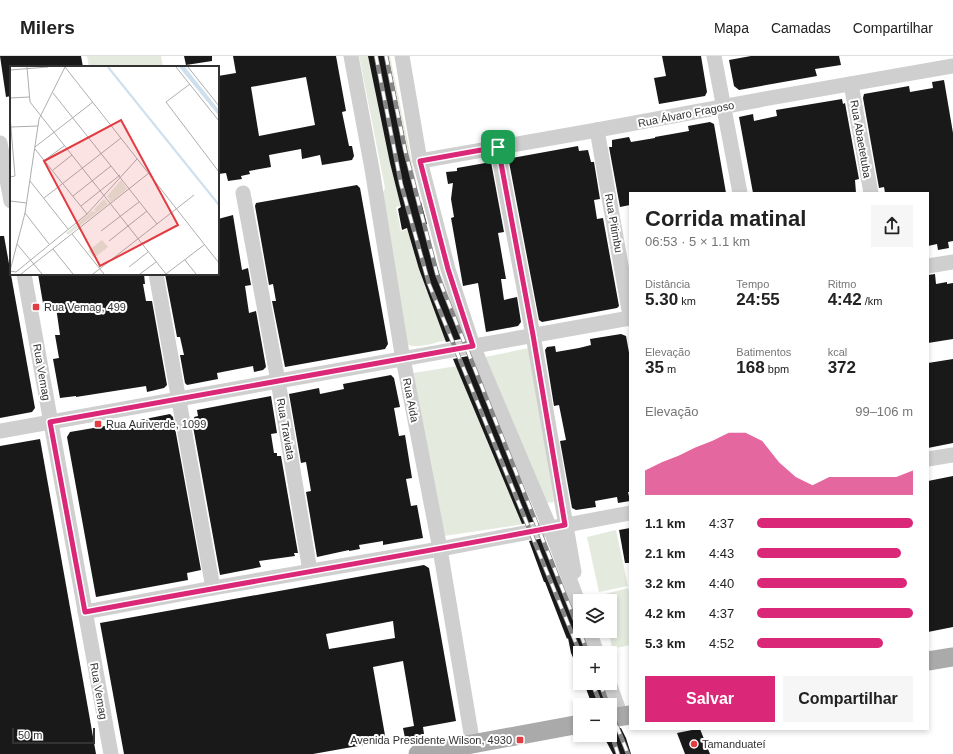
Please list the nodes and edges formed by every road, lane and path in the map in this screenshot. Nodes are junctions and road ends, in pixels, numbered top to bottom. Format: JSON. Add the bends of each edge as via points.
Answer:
{"nodes":[{"id":1,"x":351,"y":56,"type":"edge"},
{"id":2,"x":402,"y":56,"type":"edge"},
{"id":3,"x":714,"y":56,"type":"edge"},
{"id":4,"x":952,"y":71,"type":"edge"},
{"id":5,"x":852,"y":84,"type":"junction"},
{"id":6,"x":723,"y":107,"type":"junction"},
{"id":7,"x":597,"y":130,"type":"junction"},
{"id":8,"x":0,"y":143,"type":"edge"},
{"id":9,"x":498,"y":147,"type":"junction"},
{"id":10,"x":420,"y":161,"type":"junction"},
{"id":11,"x":740,"y":192,"type":"edge"},
{"id":12,"x":871,"y":192,"type":"edge"},
{"id":13,"x":243,"y":193,"type":"dead end"},
{"id":14,"x":10,"y":197,"type":"edge"},
{"id":15,"x":953,"y":262,"type":"edge"},
{"id":16,"x":929,"y":266,"type":"edge"},
{"id":17,"x":24,"y":275,"type":"edge"},
{"id":18,"x":156,"y":275,"type":"edge"},
{"id":19,"x":629,"y":311,"type":"edge"},
{"id":20,"x":629,"y":317,"type":"edge"},
{"id":21,"x":533,"y":335,"type":"junction"},
{"id":22,"x":473,"y":346,"type":"junction"},
{"id":23,"x":403,"y":358,"type":"junction"},
{"id":24,"x":278,"y":381,"type":"junction"},
{"id":25,"x":180,"y":399,"type":"junction"},
{"id":26,"x":50,"y":422,"type":"junction"},
{"id":27,"x":0,"y":431,"type":"edge"},
{"id":28,"x":953,"y":455,"type":"edge"},
{"id":29,"x":929,"y":460,"type":"edge"},
{"id":30,"x":629,"y":513,"type":"edge"},
{"id":31,"x":565,"y":525,"type":"junction"},
{"id":32,"x":550,"y":528,"type":"junction"},
{"id":33,"x":440,"y":549,"type":"junction"},
{"id":34,"x":310,"y":572,"type":"junction"},
{"id":35,"x":213,"y":588,"type":"junction"},
{"id":36,"x":575,"y":594,"type":"edge"},
{"id":37,"x":578,"y":594,"type":"edge"},
{"id":38,"x":85,"y":612,"type":"junction"},
{"id":39,"x":953,"y":657,"type":"edge"},
{"id":40,"x":929,"y":661,"type":"edge"},
{"id":41,"x":611,"y":690,"type":"edge"},
{"id":42,"x":620,"y":716,"type":"edge"},
{"id":43,"x":573,"y":725,"type":"edge"},
{"id":44,"x":473,"y":745,"type":"junction"},
{"id":45,"x":111,"y":754,"type":"edge"},
{"id":46,"x":418,"y":754,"type":"edge"}],
"edges":[{"from":1,"to":23,"type":"street","name":"Rua Aida"},
{"from":2,"to":10,"type":"street"},
{"from":3,"to":6,"type":"street"},
{"from":4,"to":5,"type":"street","name":"Rua Álvaro Fragoso"},
{"from":5,"to":6,"type":"street","name":"Rua Álvaro Fragoso"},
{"from":5,"to":12,"type":"street","name":"Rua Abaetetuba"},
{"from":6,"to":7,"type":"street","name":"Rua Álvaro Fragoso"},
{"from":6,"to":11,"type":"street"},
{"from":7,"to":9,"type":"street","name":"Rua Álvaro Fragoso"},
{"from":7,"to":19,"type":"street","name":"Rua Pitimbu"},
{"from":8,"to":14,"type":"street"},
{"from":9,"to":10,"type":"street","name":"Rua Álvaro Fragoso"},
{"from":9,"to":21,"type":"street"},
{"from":10,"to":22,"type":"street","via":[[448,269]]},
{"from":13,"to":24,"type":"street","name":"Rua Traviata"},
{"from":15,"to":16,"type":"street"},
{"from":17,"to":26,"type":"street","name":"Rua Vemag"},
{"from":18,"to":25,"type":"street"},
{"from":20,"to":21,"type":"street"},
{"from":21,"to":22,"type":"street"},
{"from":21,"to":31,"type":"street"},
{"from":22,"to":23,"type":"street"},
{"from":22,"to":32,"type":"street"},
{"from":23,"to":24,"type":"street"},
{"from":23,"to":33,"type":"street","name":"Rua Aida"},
{"from":24,"to":25,"type":"street"},
{"from":24,"to":34,"type":"street","name":"Rua Traviata"},
{"from":25,"to":26,"type":"street"},
{"from":25,"to":35,"type":"street"},
{"from":26,"to":27,"type":"street"},
{"from":26,"to":38,"type":"street","name":"Rua Vemag"},
{"from":28,"to":29,"type":"street"},
{"from":30,"to":31,"type":"street"},
{"from":31,"to":32,"type":"street"},
{"from":31,"to":37,"type":"street"},
{"from":32,"to":33,"type":"street"},
{"from":32,"to":36,"type":"street"},
{"from":33,"to":34,"type":"street"},
{"from":33,"to":44,"type":"street","name":"Rua Aida"},
{"from":34,"to":35,"type":"street"},
{"from":35,"to":38,"type":"street"},
{"from":38,"to":45,"type":"street","name":"Rua Vemag"},
{"from":39,"to":40,"type":"main road"},
{"from":41,"to":42,"type":"street"},
{"from":43,"to":44,"type":"main road"},
{"from":44,"to":46,"type":"main road"}]}
